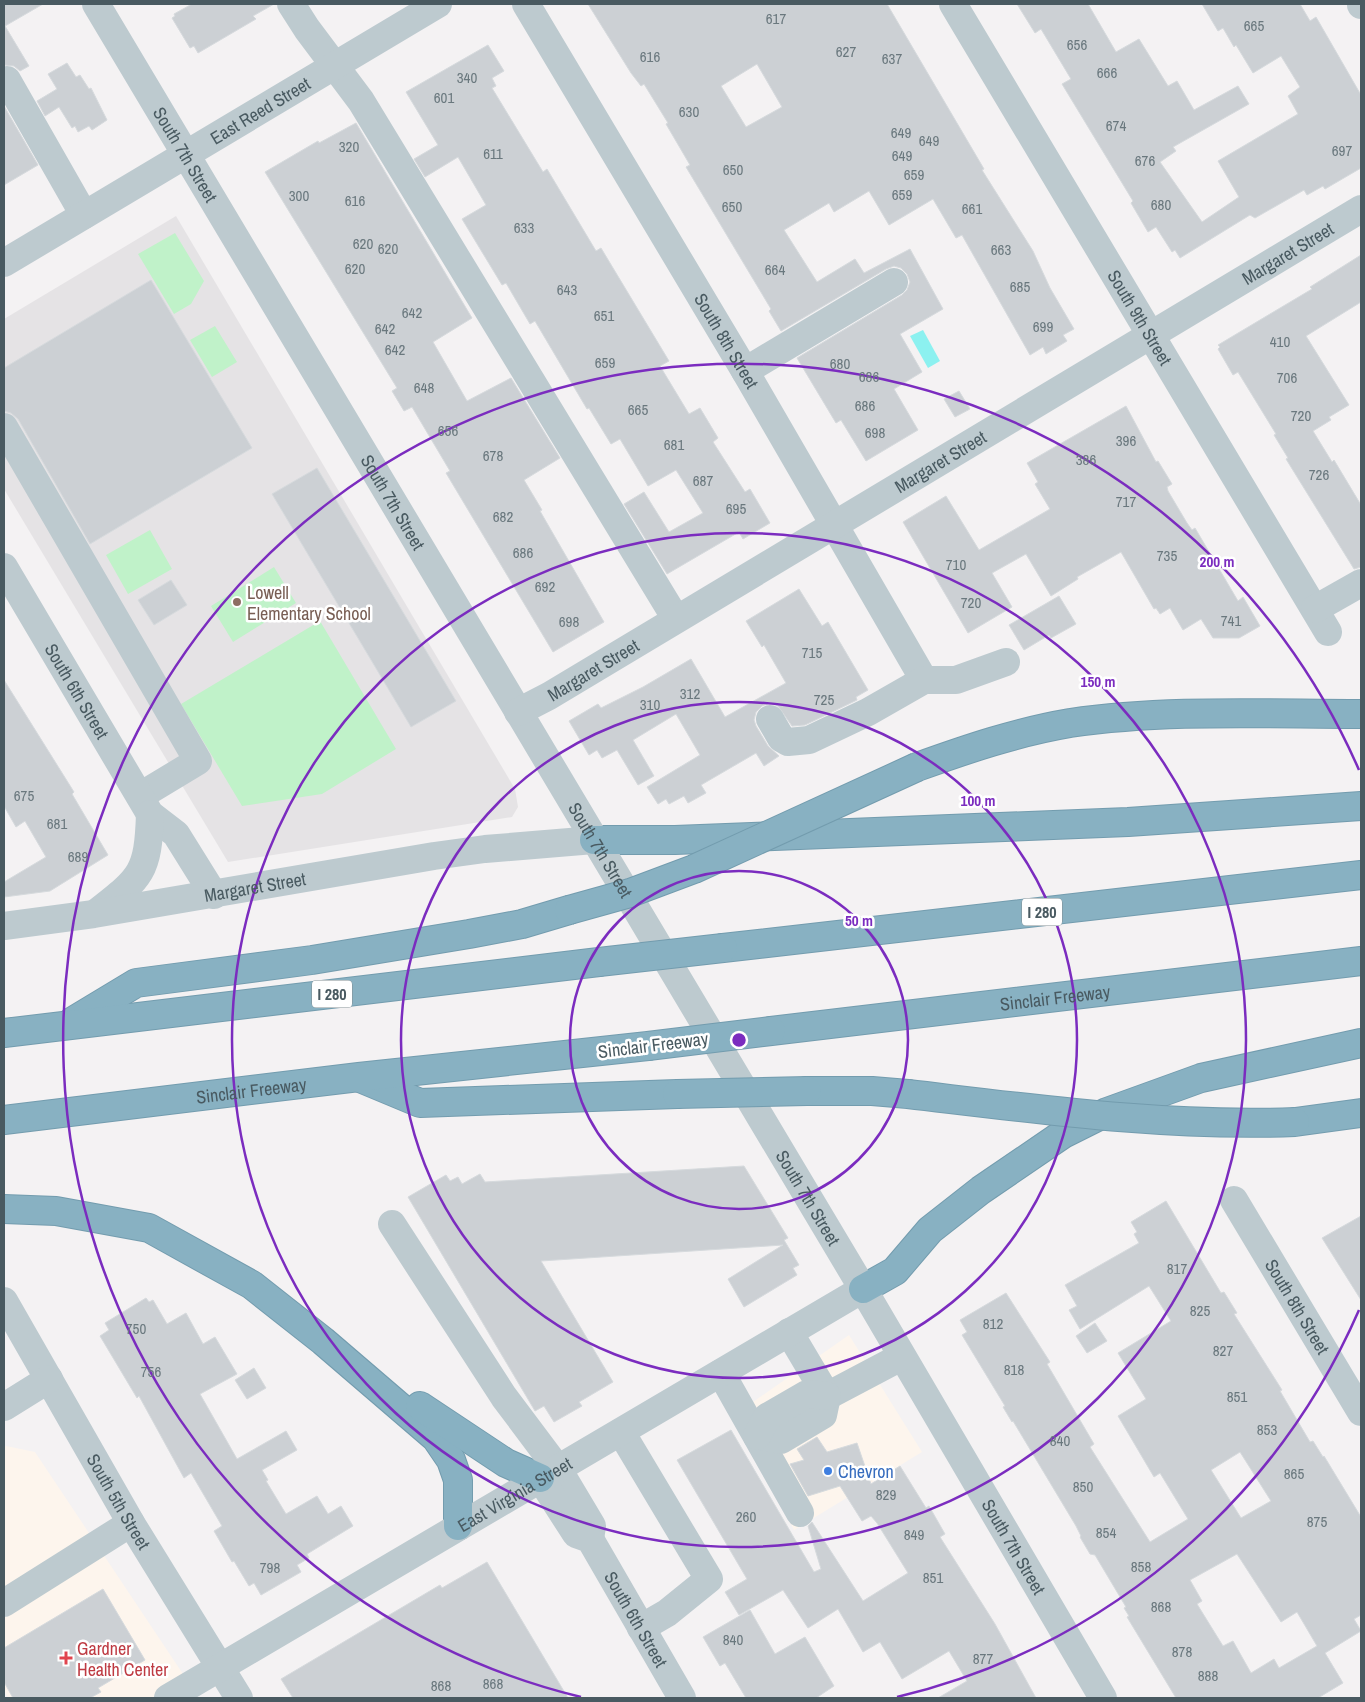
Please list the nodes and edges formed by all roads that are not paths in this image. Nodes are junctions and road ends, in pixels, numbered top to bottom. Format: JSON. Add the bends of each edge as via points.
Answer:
{"nodes":[{"id":1,"x":96,"y":4,"type":"edge"},
{"id":2,"x":291,"y":4,"type":"edge"},
{"id":3,"x":438,"y":4,"type":"edge"},
{"id":4,"x":526,"y":4,"type":"edge"},
{"id":5,"x":953,"y":4,"type":"edge"},
{"id":6,"x":334,"y":65,"type":"junction"},
{"id":7,"x":7,"y":80,"type":"dead end"},
{"id":8,"x":186,"y":154,"type":"junction"},
{"id":9,"x":1361,"y":210,"type":"edge"},
{"id":10,"x":84,"y":215,"type":"junction"},
{"id":11,"x":4,"y":263,"type":"edge"},
{"id":12,"x":894,"y":282,"type":"dead end"},
{"id":13,"x":1151,"y":337,"type":"junction"},
{"id":14,"x":745,"y":371,"type":"junction"},
{"id":15,"x":4,"y":427,"type":"edge"},
{"id":16,"x":835,"y":526,"type":"junction"},
{"id":17,"x":4,"y":567,"type":"edge"},
{"id":18,"x":1361,"y":583,"type":"edge"},
{"id":19,"x":676,"y":619,"type":"junction"},
{"id":20,"x":1006,"y":662,"type":"dead end"},
{"id":21,"x":924,"y":680,"type":"junction"},
{"id":22,"x":518,"y":712,"type":"junction"},
{"id":23,"x":1361,"y":714,"type":"edge"},
{"id":24,"x":770,"y":719,"type":"dead end"},
{"id":25,"x":145,"y":805,"type":"junction"},
{"id":26,"x":1361,"y":806,"type":"edge"},
{"id":27,"x":594,"y":840,"type":"junction"},
{"id":28,"x":1361,"y":875,"type":"edge"},
{"id":29,"x":214,"y":895,"type":"junction"},
{"id":30,"x":94,"y":914,"type":"junction"},
{"id":31,"x":4,"y":925,"type":"edge"},
{"id":32,"x":1361,"y":961,"type":"edge"},
{"id":33,"x":65,"y":1026,"type":"junction"},
{"id":34,"x":4,"y":1033,"type":"edge"},
{"id":35,"x":1361,"y":1044,"type":"edge"},
{"id":36,"x":359,"y":1077,"type":"junction"},
{"id":37,"x":1361,"y":1113,"type":"edge"},
{"id":38,"x":4,"y":1120,"type":"edge"},
{"id":39,"x":1234,"y":1200,"type":"dead end"},
{"id":40,"x":4,"y":1209,"type":"edge"},
{"id":41,"x":392,"y":1224,"type":"dead end"},
{"id":42,"x":863,"y":1289,"type":"junction"},
{"id":43,"x":4,"y":1301,"type":"edge"},
{"id":44,"x":789,"y":1332,"type":"junction"},
{"id":45,"x":323,"y":1341,"type":"junction"},
{"id":46,"x":901,"y":1357,"type":"junction"},
{"id":47,"x":721,"y":1373,"type":"junction"},
{"id":48,"x":49,"y":1379,"type":"junction"},
{"id":49,"x":827,"y":1396,"type":"junction"},
{"id":50,"x":4,"y":1407,"type":"edge"},
{"id":51,"x":1361,"y":1412,"type":"edge"},
{"id":52,"x":621,"y":1432,"type":"junction"},
{"id":53,"x":757,"y":1436,"type":"junction"},
{"id":54,"x":549,"y":1473,"type":"junction"},
{"id":55,"x":800,"y":1513,"type":"dead end"},
{"id":56,"x":131,"y":1523,"type":"junction"},
{"id":57,"x":458,"y":1526,"type":"junction"},
{"id":58,"x":4,"y":1603,"type":"edge"},
{"id":59,"x":641,"y":1628,"type":"junction"},
{"id":60,"x":219,"y":1668,"type":"junction"},
{"id":61,"x":168,"y":1698,"type":"edge"},
{"id":62,"x":239,"y":1698,"type":"edge"},
{"id":63,"x":682,"y":1698,"type":"edge"},
{"id":64,"x":1103,"y":1698,"type":"edge"}],
"edges":[{"from":1,"to":8,"type":"street","name":"South 7th Street"},
{"from":2,"to":6,"type":"street"},
{"from":3,"to":6,"type":"street","name":"East Reed Street"},
{"from":4,"to":14,"type":"street","name":"South 8th Street"},
{"from":5,"to":13,"type":"street","name":"South 9th Street"},
{"from":6,"to":8,"type":"street","name":"East Reed Street"},
{"from":6,"to":19,"type":"street","via":[[361,101]]},
{"from":7,"to":10,"type":"street"},
{"from":8,"to":10,"type":"street","name":"East Reed Street"},
{"from":8,"to":22,"type":"street","name":"South 7th Street"},
{"from":9,"to":13,"type":"street","name":"Margaret Street"},
{"from":10,"to":11,"type":"street","name":"East Reed Street"},
{"from":12,"to":14,"type":"street"},
{"from":13,"to":16,"type":"street","name":"Margaret Street"},
{"from":13,"to":18,"type":"street","name":"South 9th Street","via":[[1322,621]]},
{"from":14,"to":16,"type":"street","name":"South 8th Street"},
{"from":15,"to":25,"type":"street","via":[[198,761]]},
{"from":16,"to":19,"type":"street","name":"Margaret Street"},
{"from":16,"to":21,"type":"street","name":"South 8th Street"},
{"from":17,"to":25,"type":"street","name":"South 6th Street"},
{"from":19,"to":22,"type":"street","name":"Margaret Street"},
{"from":20,"to":21,"type":"street","via":[[956,680]]},
{"from":21,"to":24,"type":"street","via":[[809,740],[788,742],[781,738]]},
{"from":22,"to":27,"type":"street","name":"South 7th Street"},
{"from":23,"to":33,"type":"highway","bridge":true,"via":[[1205,713],[1131,717],[1013,735],[917,767],[694,869],[630,893],[522,924],[469,934],[312,960],[136,983]]},
{"from":25,"to":29,"type":"street","name":"South 6th Street","via":[[176,834]]},
{"from":25,"to":30,"type":"street","via":[[149,845],[139,874],[130,886]]},
{"from":26,"to":27,"type":"highway","via":[[1128,822],[675,840]]},
{"from":27,"to":29,"type":"street","name":"Margaret Street","via":[[443,855]]},
{"from":27,"to":42,"type":"street","name":"South 7th Street"},
{"from":28,"to":33,"type":"highway","number":"I 280","bridge":true},
{"from":29,"to":30,"type":"street","name":"Margaret Street"},
{"from":30,"to":31,"type":"street","name":"Margaret Street"},
{"from":32,"to":36,"type":"highway","name":"Sinclair Freeway","bridge":true},
{"from":33,"to":34,"type":"highway","number":"I 280"},
{"from":35,"to":42,"type":"highway","via":[[1200,1078],[1107,1112],[1063,1134],[981,1190],[930,1230],[895,1271]]},
{"from":36,"to":37,"type":"highway","bridge":true,"via":[[420,1103],[872,1091],[1142,1119],[1242,1124],[1295,1122]]},
{"from":36,"to":38,"type":"highway","name":"Sinclair Freeway"},
{"from":39,"to":51,"type":"street","name":"South 8th Street"},
{"from":40,"to":45,"type":"highway","via":[[56,1211],[149,1228],[252,1285]]},
{"from":41,"to":54,"type":"street","name":"South 6th Street"},
{"from":42,"to":44,"type":"street","name":"East Virginia Street"},
{"from":42,"to":46,"type":"street","name":"South 7th Street"},
{"from":43,"to":48,"type":"street","name":"South 5th Street"},
{"from":44,"to":47,"type":"street","name":"East Virginia Street"},
{"from":44,"to":49,"type":"street"},
{"from":45,"to":54,"type":"highway","via":[[506,1463]]},
{"from":45,"to":57,"type":"highway","via":[[436,1438],[451,1460],[458,1480]]},
{"from":46,"to":49,"type":"street"},
{"from":46,"to":64,"type":"street","name":"South 7th Street"},
{"from":47,"to":52,"type":"street","name":"East Virginia Street"},
{"from":47,"to":53,"type":"street"},
{"from":48,"to":50,"type":"street"},
{"from":48,"to":56,"type":"street","name":"South 5th Street"},
{"from":49,"to":53,"type":"street","via":[[807,1394],[775,1412],[767,1417]]},
{"from":52,"to":54,"type":"street","name":"East Virginia Street"},
{"from":52,"to":59,"type":"street","via":[[709,1579],[668,1613]]},
{"from":53,"to":55,"type":"street"},
{"from":54,"to":57,"type":"street","name":"East Virginia Street"},
{"from":54,"to":59,"type":"street","name":"South 6th Street","via":[[576,1534],[590,1539]]},
{"from":56,"to":58,"type":"street"},
{"from":56,"to":60,"type":"street","name":"South 5th Street"},
{"from":57,"to":60,"type":"street","name":"East Virginia Street"},
{"from":59,"to":63,"type":"street","name":"South 6th Street"},
{"from":60,"to":61,"type":"street","name":"East Virginia Street"},
{"from":60,"to":62,"type":"street","name":"South 5th Street"}]}
